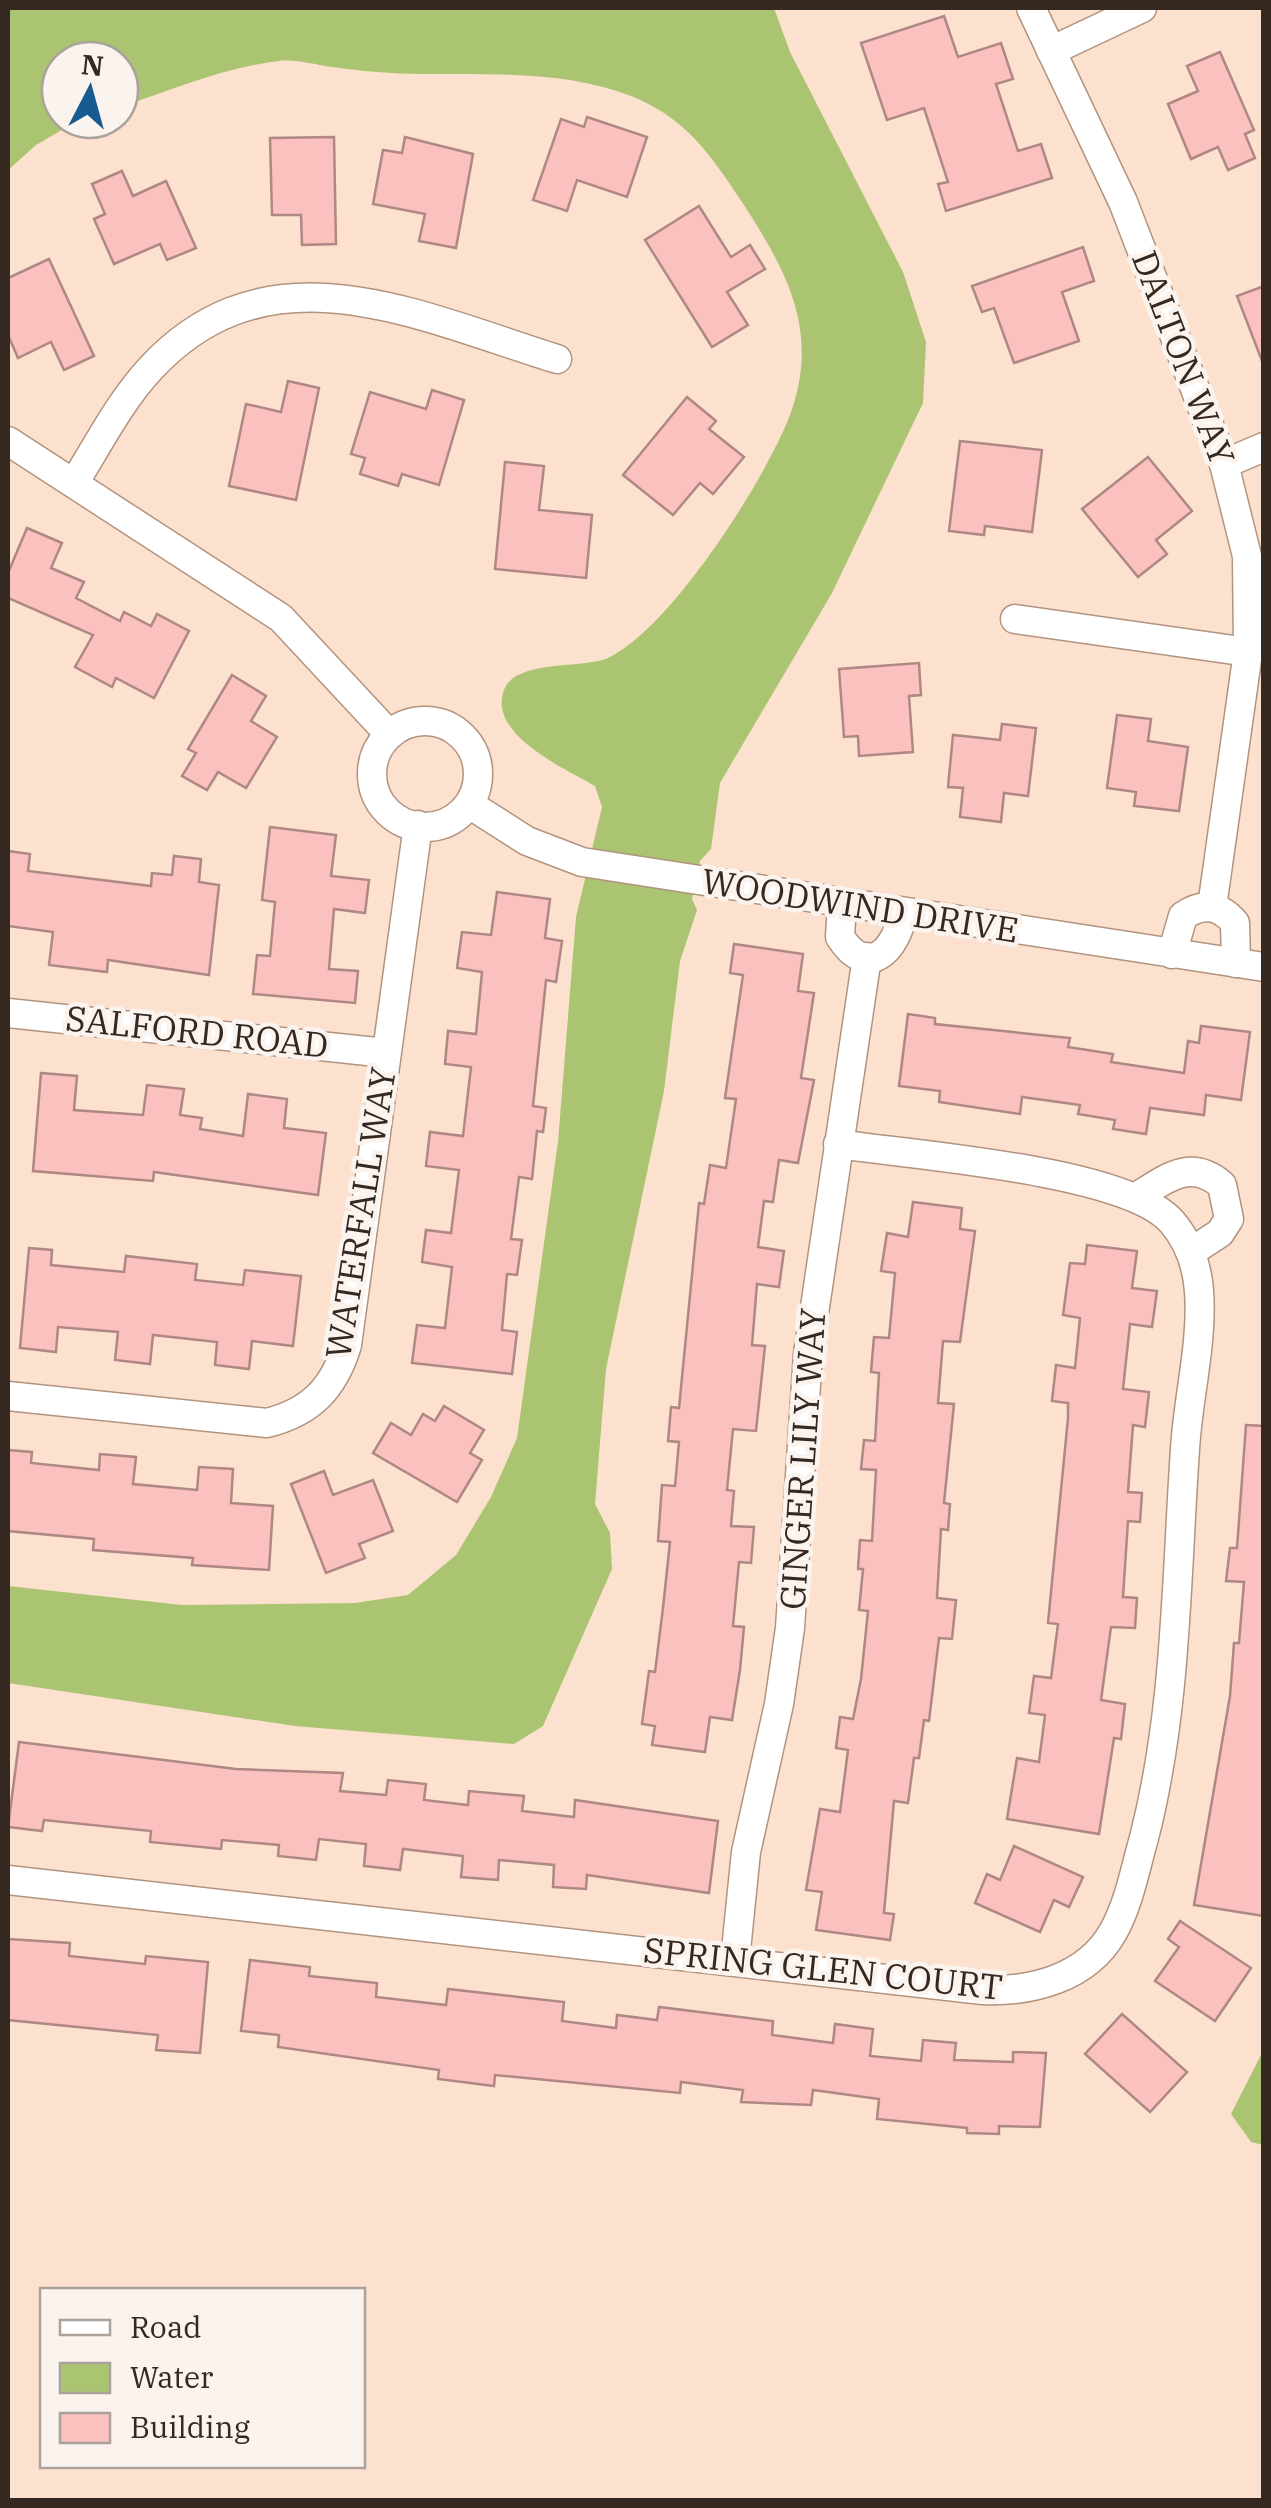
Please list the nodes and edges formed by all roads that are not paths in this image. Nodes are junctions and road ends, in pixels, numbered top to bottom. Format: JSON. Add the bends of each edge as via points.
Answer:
{"nodes":[{"id":1,"x":1031,"y":8,"type":"edge"},
{"id":2,"x":1142,"y":8,"type":"edge"},
{"id":3,"x":1051,"y":51,"type":"junction"},
{"id":4,"x":557,"y":359,"type":"dead end"},
{"id":5,"x":8,"y":441,"type":"edge"},
{"id":6,"x":1264,"y":447,"type":"edge"},
{"id":7,"x":1224,"y":464,"type":"junction"},
{"id":8,"x":74,"y":483,"type":"junction"},
{"id":9,"x":1015,"y":620,"type":"dead end"},
{"id":10,"x":1248,"y":652,"type":"junction"},
{"id":11,"x":390,"y":734,"type":"junction"},
{"id":12,"x":469,"y":804,"type":"junction"},
{"id":13,"x":418,"y":825,"type":"junction"},
{"id":14,"x":842,"y":903,"type":"junction"},
{"id":15,"x":1212,"y":907,"type":"junction"},
{"id":16,"x":903,"y":912,"type":"junction"},
{"id":17,"x":1172,"y":954,"type":"junction"},
{"id":18,"x":867,"y":957,"type":"junction"},
{"id":19,"x":1250,"y":965,"type":"edge"},
{"id":20,"x":8,"y":1014,"type":"edge"},
{"id":21,"x":386,"y":1052,"type":"junction"},
{"id":22,"x":838,"y":1144,"type":"junction"},
{"id":23,"x":1138,"y":1196,"type":"junction"},
{"id":24,"x":1191,"y":1252,"type":"junction"},
{"id":25,"x":8,"y":1396,"type":"edge"},
{"id":26,"x":8,"y":1880,"type":"edge"},
{"id":27,"x":735,"y":1960,"type":"junction"}],
"edges":[{"from":1,"to":3,"type":"street","name":"DALTON WAY"},
{"from":2,"to":3,"type":"street"},
{"from":3,"to":7,"type":"street","name":"DALTON WAY","via":[[1110,170]]},
{"from":4,"to":8,"type":"street","via":[[360,300],[269,299],[202,325],[172,347],[126,401]]},
{"from":5,"to":8,"type":"street"},
{"from":6,"to":7,"type":"street"},
{"from":7,"to":10,"type":"street","name":"DALTON WAY","via":[[1247,556]]},
{"from":8,"to":11,"type":"street","via":[[281,618]]},
{"from":9,"to":10,"type":"street"},
{"from":10,"to":15,"type":"street","name":"DALTON WAY"},
{"from":11,"to":12,"type":"street","via":[[425,720],[462,736],[478,770]]},
{"from":11,"to":13,"type":"street","via":[[378,749],[373,784],[386,810]]},
{"from":12,"to":13,"type":"street","via":[[441,824]]},
{"from":12,"to":14,"type":"street","name":"WOODWIND DRIVE","via":[[527,842],[582,862]]},
{"from":13,"to":21,"type":"street","name":"WATERFALL WAY"},
{"from":14,"to":16,"type":"street","name":"WOODWIND DRIVE"},
{"from":14,"to":18,"type":"street","via":[[840,937]]},
{"from":15,"to":17,"type":"street","via":[[1183,916]]},
{"from":15,"to":19,"type":"street","via":[[1235,923]]},
{"from":16,"to":17,"type":"street","name":"WOODWIND DRIVE"},
{"from":16,"to":18,"type":"street","via":[[894,946]]},
{"from":17,"to":19,"type":"street","name":"WOODWIND DRIVE"},
{"from":18,"to":22,"type":"street","name":"GINGER LILY WAY"},
{"from":20,"to":21,"type":"street","name":"SALFORD ROAD"},
{"from":21,"to":25,"type":"street","name":"WATERFALL WAY","via":[[348,1345],[319,1397],[267,1423]]},
{"from":22,"to":23,"type":"street","name":"SPRING GLEN COURT","via":[[1075,1179]]},
{"from":22,"to":27,"type":"street","name":"GINGER LILY WAY","via":[[808,1354],[790,1628],[746,1852]]},
{"from":23,"to":24,"type":"street","name":"SPRING GLEN COURT","via":[[1171,1221]]},
{"from":23,"to":24,"type":"street","via":[[1186,1170],[1200,1170],[1222,1185],[1230,1208],[1226,1226]]},
{"from":24,"to":27,"type":"street","name":"SPRING GLEN COURT","via":[[1200,1310],[1187,1416],[1172,1684],[1147,1826],[1112,1933],[1079,1968],[1008,1991]]},
{"from":26,"to":27,"type":"street","name":"SPRING GLEN COURT"}]}
